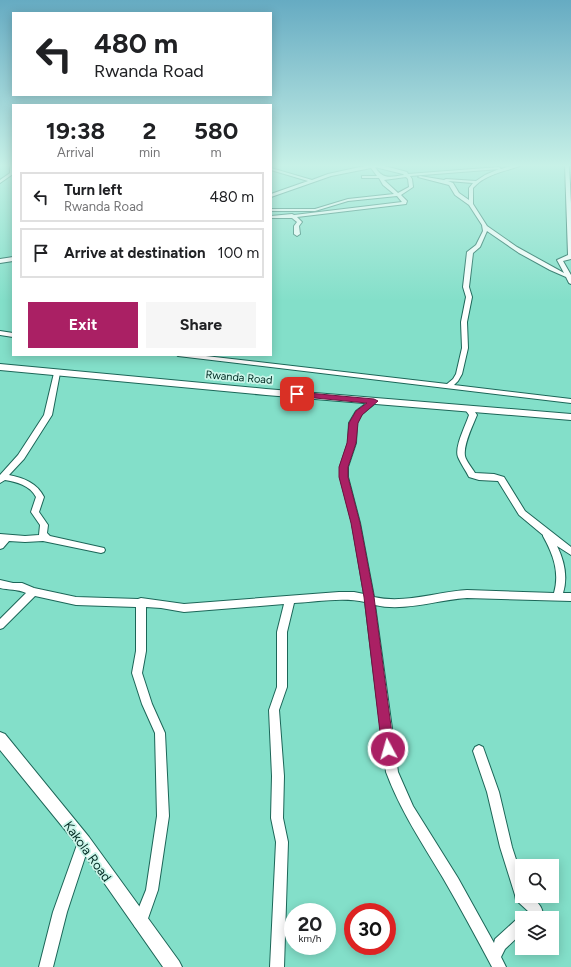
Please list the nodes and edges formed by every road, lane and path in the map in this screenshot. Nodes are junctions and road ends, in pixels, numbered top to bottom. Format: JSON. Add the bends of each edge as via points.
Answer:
{"nodes":[{"id":1,"x":288,"y":210,"type":"edge"},
{"id":2,"x":344,"y":210,"type":"edge"},
{"id":3,"x":475,"y":210,"type":"edge"},
{"id":4,"x":569,"y":210,"type":"edge"},
{"id":5,"x":294,"y":216,"type":"junction"},
{"id":6,"x":272,"y":217,"type":"edge"},
{"id":7,"x":485,"y":227,"type":"junction"},
{"id":8,"x":297,"y":234,"type":"dead end"},
{"id":9,"x":12,"y":259,"type":"edge"},
{"id":10,"x":0,"y":261,"type":"edge"},
{"id":11,"x":570,"y":279,"type":"edge"},
{"id":12,"x":0,"y":334,"type":"edge"},
{"id":13,"x":12,"y":335,"type":"edge"},
{"id":14,"x":189,"y":356,"type":"edge"},
{"id":15,"x":0,"y":366,"type":"edge"},
{"id":16,"x":56,"y":373,"type":"junction"},
{"id":17,"x":449,"y":386,"type":"junction"},
{"id":18,"x":374,"y":401,"type":"junction"},
{"id":19,"x":571,"y":401,"type":"edge"},
{"id":20,"x":468,"y":408,"type":"junction"},
{"id":21,"x":571,"y":417,"type":"edge"},
{"id":22,"x":22,"y":455,"type":"junction"},
{"id":23,"x":2,"y":476,"type":"edge"},
{"id":24,"x":22,"y":482,"type":"junction"},
{"id":25,"x":541,"y":527,"type":"junction"},
{"id":26,"x":3,"y":537,"type":"edge"},
{"id":27,"x":46,"y":539,"type":"junction"},
{"id":28,"x":0,"y":546,"type":"edge"},
{"id":29,"x":101,"y":550,"type":"dead end"},
{"id":30,"x":571,"y":552,"type":"edge"},
{"id":31,"x":0,"y":584,"type":"edge"},
{"id":32,"x":33,"y":592,"type":"junction"},
{"id":33,"x":557,"y":597,"type":"junction"},
{"id":34,"x":571,"y":597,"type":"edge"},
{"id":35,"x":290,"y":600,"type":"junction"},
{"id":36,"x":369,"y":601,"type":"junction"},
{"id":37,"x":141,"y":602,"type":"junction"},
{"id":38,"x":0,"y":625,"type":"edge"},
{"id":39,"x":0,"y":739,"type":"edge"},
{"id":40,"x":479,"y":751,"type":"dead end"},
{"id":41,"x":84,"y":842,"type":"junction"},
{"id":42,"x":536,"y":911,"type":"edge"},
{"id":43,"x":140,"y":922,"type":"junction"},
{"id":44,"x":515,"y":930,"type":"edge"},
{"id":45,"x":496,"y":962,"type":"edge"},
{"id":46,"x":46,"y":967,"type":"edge"},
{"id":47,"x":173,"y":967,"type":"edge"},
{"id":48,"x":277,"y":967,"type":"edge"}],
"edges":[{"from":1,"to":5,"type":"street"},
{"from":2,"to":5,"type":"street"},
{"from":3,"to":7,"type":"street"},
{"from":4,"to":11,"type":"street","via":[[571,256],[560,260]]},
{"from":5,"to":6,"type":"street"},
{"from":5,"to":8,"type":"street","via":[[300,222],[296,226]]},
{"from":7,"to":11,"type":"street","via":[[506,244]]},
{"from":7,"to":17,"type":"street","via":[[478,246],[470,252],[466,287],[469,297],[464,322],[465,348],[459,374]]},
{"from":9,"to":10,"type":"street"},
{"from":12,"to":13,"type":"street"},
{"from":14,"to":17,"type":"street"},
{"from":15,"to":16,"type":"highway","name":"Rwanda Road"},
{"from":16,"to":18,"type":"highway","name":"Rwanda Road"},
{"from":16,"to":22,"type":"street","via":[[48,415]]},
{"from":17,"to":19,"type":"street"},
{"from":18,"to":20,"type":"highway","name":"Rwanda Road"},
{"from":18,"to":36,"type":"street","via":[[359,413],[353,423],[352,443],[344,467]]},
{"from":20,"to":21,"type":"highway","name":"Rwanda Road"},
{"from":20,"to":25,"type":"street","via":[[473,415],[464,435],[461,456],[472,476],[495,476],[501,479],[518,508]]},
{"from":22,"to":23,"type":"street"},
{"from":22,"to":24,"type":"street","via":[[21,464],[15,472]]},
{"from":23,"to":24,"type":"street"},
{"from":24,"to":27,"type":"street","via":[[40,495],[35,512],[44,525]]},
{"from":25,"to":30,"type":"street"},
{"from":25,"to":33,"type":"street","via":[[552,544],[559,562],[561,578]]},
{"from":26,"to":27,"type":"street"},
{"from":26,"to":28,"type":"street"},
{"from":27,"to":29,"type":"street"},
{"from":31,"to":32,"type":"street","via":[[22,587]]},
{"from":32,"to":37,"type":"street","via":[[76,601]]},
{"from":32,"to":38,"type":"street"},
{"from":33,"to":34,"type":"street"},
{"from":33,"to":36,"type":"street","via":[[467,594],[389,603]]},
{"from":35,"to":36,"type":"street","via":[[350,596]]},
{"from":35,"to":37,"type":"street","via":[[184,608]]},
{"from":35,"to":48,"type":"street","via":[[282,632],[282,687],[274,710],[278,754],[277,818],[282,842]]},
{"from":36,"to":45,"type":"street","via":[[389,761],[398,792],[447,872]]},
{"from":37,"to":43,"type":"street","via":[[141,651],[137,673],[160,733],[163,816],[152,890]]},
{"from":39,"to":41,"type":"main road","name":"Kakola Road"},
{"from":40,"to":42,"type":"street","via":[[521,895]]},
{"from":41,"to":43,"type":"main road","name":"Kakola Road"},
{"from":41,"to":46,"type":"street","via":[[60,912]]},
{"from":43,"to":47,"type":"main road","name":"Kakola Road"},
{"from":44,"to":45,"type":"street","via":[[500,944]]}]}
